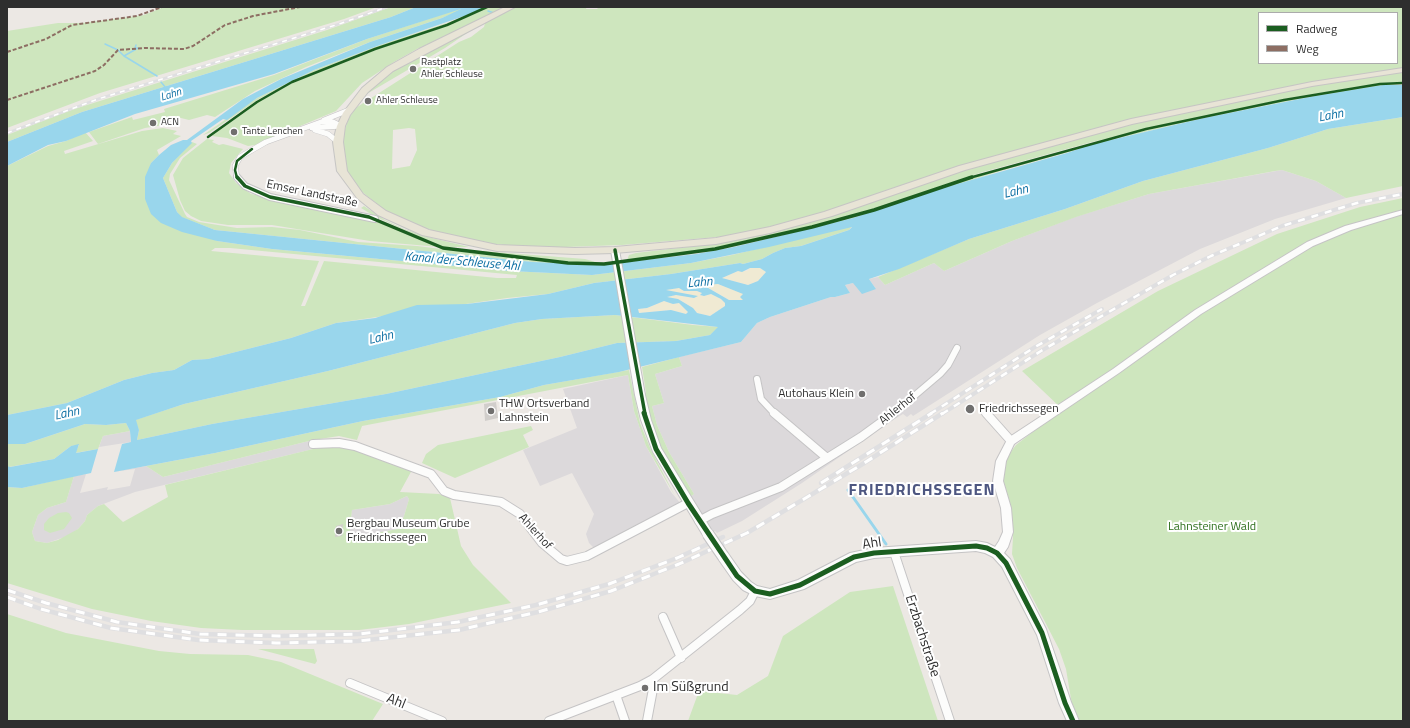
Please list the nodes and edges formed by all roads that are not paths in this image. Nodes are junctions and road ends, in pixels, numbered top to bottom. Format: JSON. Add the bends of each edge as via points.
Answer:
{"nodes":[{"id":1,"x":511,"y":7,"type":"edge"},
{"id":2,"x":1403,"y":70,"type":"edge"},
{"id":3,"x":349,"y":110,"type":"junction"},
{"id":4,"x":340,"y":126,"type":"junction"},
{"id":5,"x":311,"y":127,"type":"junction"},
{"id":6,"x":338,"y":142,"type":"junction"},
{"id":7,"x":1403,"y":212,"type":"edge"},
{"id":8,"x":375,"y":219,"type":"dead end"},
{"id":9,"x":616,"y":253,"type":"junction"},
{"id":10,"x":957,"y":348,"type":"dead end"},
{"id":11,"x":757,"y":379,"type":"dead end"},
{"id":12,"x":985,"y":412,"type":"dead end"},
{"id":13,"x":1011,"y":441,"type":"junction"},
{"id":14,"x":313,"y":444,"type":"dead end"},
{"id":15,"x":827,"y":458,"type":"junction"},
{"id":16,"x":688,"y":503,"type":"junction"},
{"id":17,"x":699,"y":521,"type":"junction"},
{"id":18,"x":894,"y":552,"type":"junction"},
{"id":19,"x":997,"y":553,"type":"junction"},
{"id":20,"x":756,"y":591,"type":"junction"},
{"id":21,"x":663,"y":617,"type":"dead end"},
{"id":22,"x":681,"y":658,"type":"junction"},
{"id":23,"x":653,"y":679,"type":"junction"},
{"id":24,"x":350,"y":683,"type":"dead end"},
{"id":25,"x":616,"y":695,"type":"junction"},
{"id":26,"x":442,"y":721,"type":"edge"},
{"id":27,"x":549,"y":721,"type":"edge"},
{"id":28,"x":625,"y":721,"type":"edge"},
{"id":29,"x":647,"y":721,"type":"edge"},
{"id":30,"x":950,"y":721,"type":"edge"},
{"id":31,"x":1073,"y":721,"type":"edge"}],
"edges":[{"from":1,"to":3,"type":"main road","via":[[390,69],[365,90]]},
{"from":2,"to":9,"type":"main road","via":[[1312,84],[1131,122],[962,168],[828,214],[770,230],[716,241]]},
{"from":3,"to":4,"type":"main road"},
{"from":3,"to":5,"type":"street"},
{"from":4,"to":5,"type":"street"},
{"from":4,"to":6,"type":"main road"},
{"from":5,"to":6,"type":"street","via":[[328,134]]},
{"from":5,"to":8,"type":"street","name":"Emser Landstraße","via":[[266,142],[240,157],[235,170],[239,181],[252,190],[270,197]]},
{"from":6,"to":9,"type":"main road","via":[[342,171],[353,189],[370,206],[409,227],[497,248]]},
{"from":7,"to":13,"type":"street","via":[[1348,228],[1310,244],[1198,312],[1116,371]]},
{"from":9,"to":16,"type":"street","via":[[646,420],[656,448]]},
{"from":10,"to":15,"type":"street","name":"Ahlerhof","via":[[948,365],[920,391],[884,421]]},
{"from":11,"to":15,"type":"street","via":[[761,399],[766,406]]},
{"from":12,"to":13,"type":"street"},
{"from":13,"to":19,"type":"street","via":[[1001,461],[998,481],[1006,508],[1008,532],[1004,544]]},
{"from":14,"to":16,"type":"street","name":"Ahlerhof","via":[[339,443],[355,446],[431,474],[444,491],[464,498],[501,502],[520,514],[542,542],[567,561],[587,556]]},
{"from":15,"to":17,"type":"street","name":"Ahlerhof","via":[[781,487]]},
{"from":16,"to":17,"type":"street"},
{"from":17,"to":20,"type":"street","bridge":true,"via":[[737,576]]},
{"from":18,"to":19,"type":"street","name":"Ahl","via":[[976,546]]},
{"from":18,"to":20,"type":"street","name":"Ahl","via":[[854,557],[783,591],[770,594]]},
{"from":18,"to":30,"type":"street","name":"Erzbachstraße"},
{"from":19,"to":31,"type":"street","via":[[1006,563],[1042,633]]},
{"from":20,"to":22,"type":"street","via":[[740,610]]},
{"from":21,"to":22,"type":"street"},
{"from":22,"to":23,"type":"street"},
{"from":23,"to":25,"type":"street"},
{"from":23,"to":29,"type":"street"},
{"from":24,"to":26,"type":"street","name":"Ahl"},
{"from":25,"to":27,"type":"street"},
{"from":25,"to":28,"type":"street"}]}
